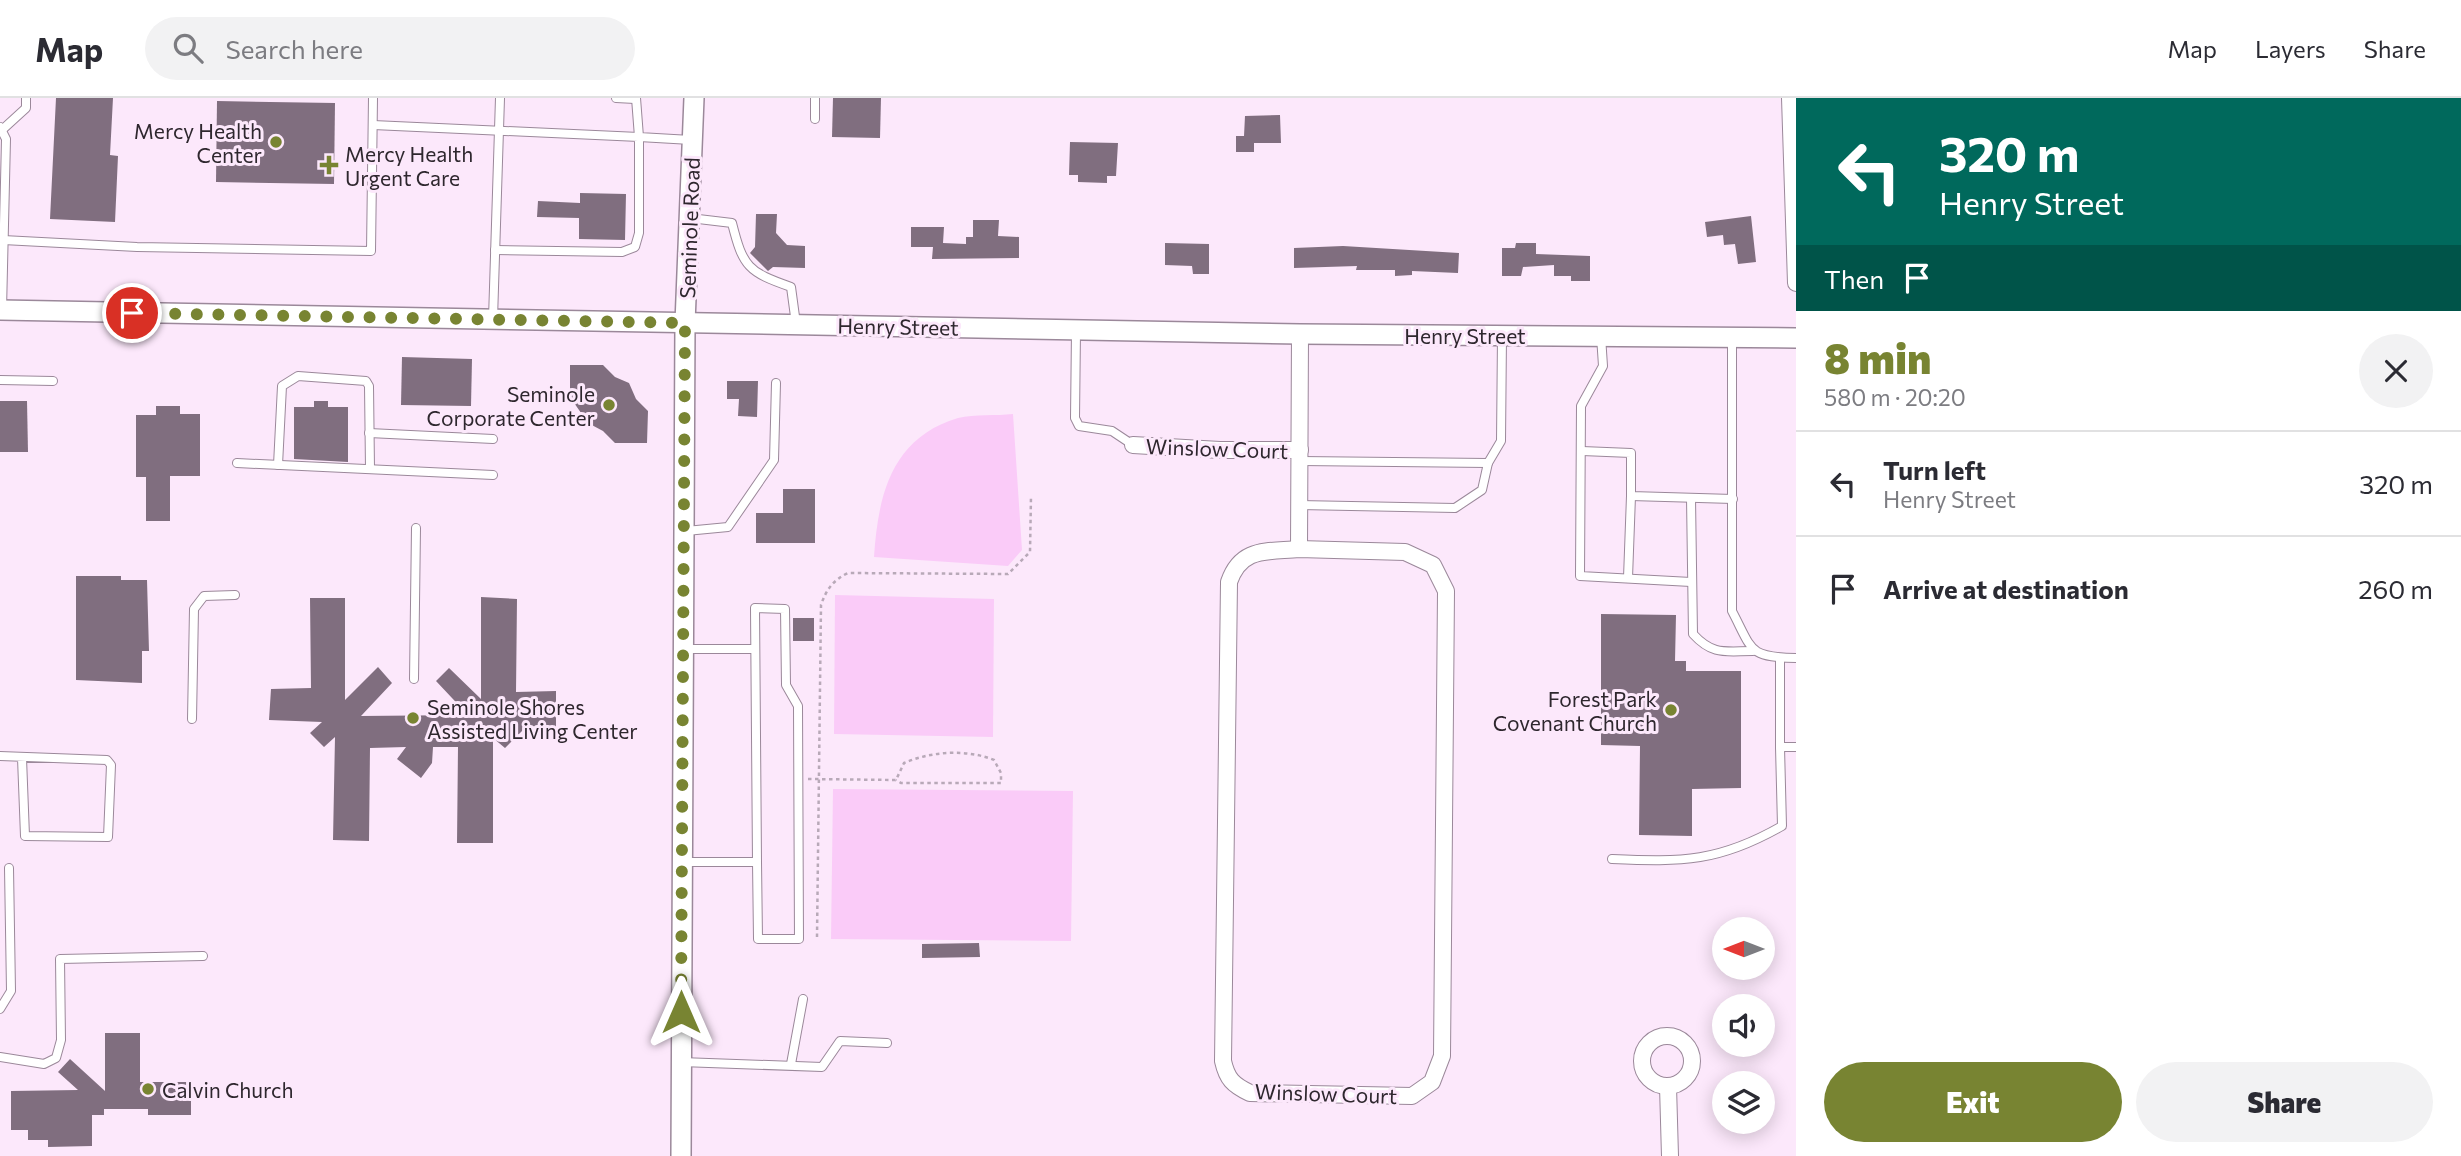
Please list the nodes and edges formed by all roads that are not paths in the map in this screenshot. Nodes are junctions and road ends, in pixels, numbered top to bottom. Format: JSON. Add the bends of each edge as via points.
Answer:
{"nodes":[{"id":1,"x":26,"y":98,"type":"edge"},
{"id":2,"x":373,"y":98,"type":"edge"},
{"id":3,"x":500,"y":98,"type":"edge"},
{"id":4,"x":616,"y":98,"type":"edge"},
{"id":5,"x":635,"y":98,"type":"edge"},
{"id":6,"x":694,"y":98,"type":"edge"},
{"id":7,"x":815,"y":98,"type":"edge"},
{"id":8,"x":1790,"y":98,"type":"edge"},
{"id":9,"x":815,"y":119,"type":"dead end"},
{"id":10,"x":373,"y":125,"type":"junction"},
{"id":11,"x":2,"y":128,"type":"edge"},
{"id":12,"x":498,"y":130,"type":"junction"},
{"id":13,"x":639,"y":137,"type":"junction"},
{"id":14,"x":692,"y":140,"type":"junction"},
{"id":15,"x":1793,"y":154,"type":"edge"},
{"id":16,"x":689,"y":218,"type":"junction"},
{"id":17,"x":3,"y":240,"type":"junction"},
{"id":18,"x":495,"y":250,"type":"junction"},
{"id":19,"x":1796,"y":283,"type":"edge"},
{"id":20,"x":1,"y":310,"type":"edge"},
{"id":21,"x":493,"y":319,"type":"junction"},
{"id":22,"x":685,"y":323,"type":"junction"},
{"id":23,"x":796,"y":324,"type":"junction"},
{"id":24,"x":1076,"y":328,"type":"junction"},
{"id":25,"x":1300,"y":334,"type":"junction"},
{"id":26,"x":1502,"y":335,"type":"junction"},
{"id":27,"x":1601,"y":336,"type":"junction"},
{"id":28,"x":1732,"y":338,"type":"junction"},
{"id":29,"x":1796,"y":338,"type":"edge"},
{"id":30,"x":0,"y":380,"type":"edge"},
{"id":31,"x":52,"y":381,"type":"dead end"},
{"id":32,"x":776,"y":383,"type":"dead end"},
{"id":33,"x":369,"y":433,"type":"junction"},
{"id":34,"x":494,"y":439,"type":"dead end"},
{"id":35,"x":1133,"y":445,"type":"joint"},
{"id":36,"x":1582,"y":451,"type":"junction"},
{"id":37,"x":1300,"y":455,"type":"junction"},
{"id":38,"x":237,"y":463,"type":"dead end"},
{"id":39,"x":1488,"y":463,"type":"junction"},
{"id":40,"x":278,"y":465,"type":"junction"},
{"id":41,"x":370,"y":469,"type":"junction"},
{"id":42,"x":494,"y":475,"type":"dead end"},
{"id":43,"x":1630,"y":496,"type":"junction"},
{"id":44,"x":1690,"y":498,"type":"junction"},
{"id":45,"x":1732,"y":499,"type":"junction"},
{"id":46,"x":1300,"y":505,"type":"junction"},
{"id":47,"x":416,"y":528,"type":"dead end"},
{"id":48,"x":683,"y":531,"type":"junction"},
{"id":49,"x":1299,"y":549,"type":"junction"},
{"id":50,"x":1628,"y":578,"type":"junction"},
{"id":51,"x":1691,"y":582,"type":"junction"},
{"id":52,"x":235,"y":595,"type":"dead end"},
{"id":53,"x":683,"y":649,"type":"junction"},
{"id":54,"x":755,"y":649,"type":"junction"},
{"id":55,"x":1753,"y":651,"type":"junction"},
{"id":56,"x":1780,"y":658,"type":"junction"},
{"id":57,"x":1796,"y":658,"type":"edge"},
{"id":58,"x":414,"y":679,"type":"dead end"},
{"id":59,"x":192,"y":719,"type":"dead end"},
{"id":60,"x":1780,"y":747,"type":"junction"},
{"id":61,"x":1796,"y":747,"type":"edge"},
{"id":62,"x":0,"y":756,"type":"edge"},
{"id":63,"x":22,"y":758,"type":"junction"},
{"id":64,"x":1612,"y":859,"type":"dead end"},
{"id":65,"x":682,"y":862,"type":"junction"},
{"id":66,"x":757,"y":862,"type":"junction"},
{"id":67,"x":9,"y":868,"type":"dead end"},
{"id":68,"x":203,"y":956,"type":"dead end"},
{"id":69,"x":803,"y":999,"type":"dead end"},
{"id":70,"x":0,"y":1009,"type":"edge"},
{"id":71,"x":887,"y":1043,"type":"dead end"},
{"id":72,"x":0,"y":1057,"type":"edge"},
{"id":73,"x":681,"y":1062,"type":"junction"},
{"id":74,"x":791,"y":1065,"type":"junction"},
{"id":75,"x":1668,"y":1086,"type":"dead end"},
{"id":76,"x":681,"y":1156,"type":"edge"},
{"id":77,"x":1670,"y":1156,"type":"edge"}],
"edges":[{"from":1,"to":11,"type":"lane","via":[[26,108]]},
{"from":2,"to":10,"type":"lane"},
{"from":3,"to":12,"type":"lane"},
{"from":4,"to":5,"type":"lane"},
{"from":5,"to":13,"type":"lane"},
{"from":6,"to":14,"type":"street","name":"Seminole Road"},
{"from":7,"to":9,"type":"lane"},
{"from":8,"to":15,"type":"street"},
{"from":10,"to":12,"type":"lane"},
{"from":10,"to":17,"type":"lane","via":[[371,251]]},
{"from":11,"to":17,"type":"lane"},
{"from":12,"to":13,"type":"lane"},
{"from":12,"to":18,"type":"lane"},
{"from":13,"to":14,"type":"lane"},
{"from":13,"to":18,"type":"lane","via":[[635,247],[622,252]]},
{"from":14,"to":16,"type":"street","name":"Seminole Road"},
{"from":15,"to":19,"type":"street"},
{"from":16,"to":22,"type":"street","name":"Seminole Road"},
{"from":16,"to":23,"type":"lane","via":[[732,223],[740,259],[762,277],[791,287]]},
{"from":17,"to":20,"type":"lane"},
{"from":18,"to":21,"type":"lane"},
{"from":20,"to":21,"type":"street","name":"Henry Street"},
{"from":21,"to":22,"type":"street","name":"Henry Street"},
{"from":22,"to":23,"type":"street","name":"Henry Street"},
{"from":22,"to":48,"type":"street","name":"Seminole Road"},
{"from":23,"to":24,"type":"street","name":"Henry Street"},
{"from":24,"to":25,"type":"street","name":"Henry Street"},
{"from":24,"to":35,"type":"lane","via":[[1075,418],[1079,426],[1112,431]]},
{"from":25,"to":26,"type":"street","name":"Henry Street"},
{"from":25,"to":37,"type":"street","name":"Winslow Court"},
{"from":26,"to":27,"type":"street","name":"Henry Street"},
{"from":26,"to":39,"type":"lane","via":[[1501,440]]},
{"from":27,"to":28,"type":"street","name":"Henry Street"},
{"from":27,"to":36,"type":"lane","via":[[1603,366],[1581,406]]},
{"from":28,"to":29,"type":"street","name":"Henry Street"},
{"from":28,"to":45,"type":"lane"},
{"from":30,"to":31,"type":"lane"},
{"from":32,"to":48,"type":"lane","via":[[774,460],[728,527]]},
{"from":33,"to":34,"type":"lane"},
{"from":33,"to":40,"type":"lane","via":[[366,381],[298,376],[282,386]]},
{"from":33,"to":41,"type":"lane"},
{"from":35,"to":37,"type":"street","name":"Winslow Court"},
{"from":36,"to":43,"type":"lane","via":[[1631,453]]},
{"from":36,"to":50,"type":"lane","via":[[1580,576]]},
{"from":37,"to":39,"type":"lane"},
{"from":37,"to":46,"type":"street","name":"Winslow Court"},
{"from":38,"to":40,"type":"lane"},
{"from":39,"to":46,"type":"lane","via":[[1482,490],[1455,508]]},
{"from":40,"to":41,"type":"lane"},
{"from":41,"to":42,"type":"lane"},
{"from":43,"to":44,"type":"lane"},
{"from":43,"to":50,"type":"lane"},
{"from":44,"to":45,"type":"lane"},
{"from":44,"to":51,"type":"lane"},
{"from":45,"to":55,"type":"lane","via":[[1732,611]]},
{"from":46,"to":49,"type":"street","name":"Winslow Court"},
{"from":47,"to":58,"type":"lane"},
{"from":48,"to":53,"type":"street","name":"Seminole Road"},
{"from":49,"to":49,"type":"street","name":"Winslow Court","via":[[1244,557],[1234,566],[1229,582],[1226,1077],[1250,1093],[1412,1096],[1432,1082],[1441,1056],[1446,591],[1433,565],[1405,552]]},
{"from":50,"to":51,"type":"lane"},
{"from":51,"to":55,"type":"lane","via":[[1693,634],[1705,648]]},
{"from":52,"to":59,"type":"lane","via":[[204,596],[194,609]]},
{"from":53,"to":54,"type":"lane"},
{"from":53,"to":65,"type":"street","name":"Seminole Road"},
{"from":54,"to":66,"type":"lane"},
{"from":54,"to":66,"type":"lane","via":[[755,608],[785,609],[786,685],[797,706],[799,939],[758,939]]},
{"from":55,"to":56,"type":"lane"},
{"from":56,"to":57,"type":"lane"},
{"from":56,"to":60,"type":"lane"},
{"from":60,"to":61,"type":"lane"},
{"from":60,"to":64,"type":"lane","via":[[1782,826],[1747,846],[1682,862]]},
{"from":62,"to":63,"type":"lane"},
{"from":63,"to":63,"type":"lane","via":[[25,836],[108,837],[109,762]]},
{"from":65,"to":66,"type":"lane"},
{"from":65,"to":73,"type":"street","name":"Seminole Road"},
{"from":67,"to":70,"type":"lane","via":[[11,991]]},
{"from":68,"to":72,"type":"lane","via":[[60,959],[61,1040],[56,1058],[44,1065]]},
{"from":69,"to":74,"type":"lane"},
{"from":71,"to":74,"type":"lane","via":[[840,1041],[822,1067]]},
{"from":73,"to":74,"type":"lane"},
{"from":73,"to":76,"type":"street","name":"Seminole Road"},
{"from":75,"to":77,"type":"street"}]}
